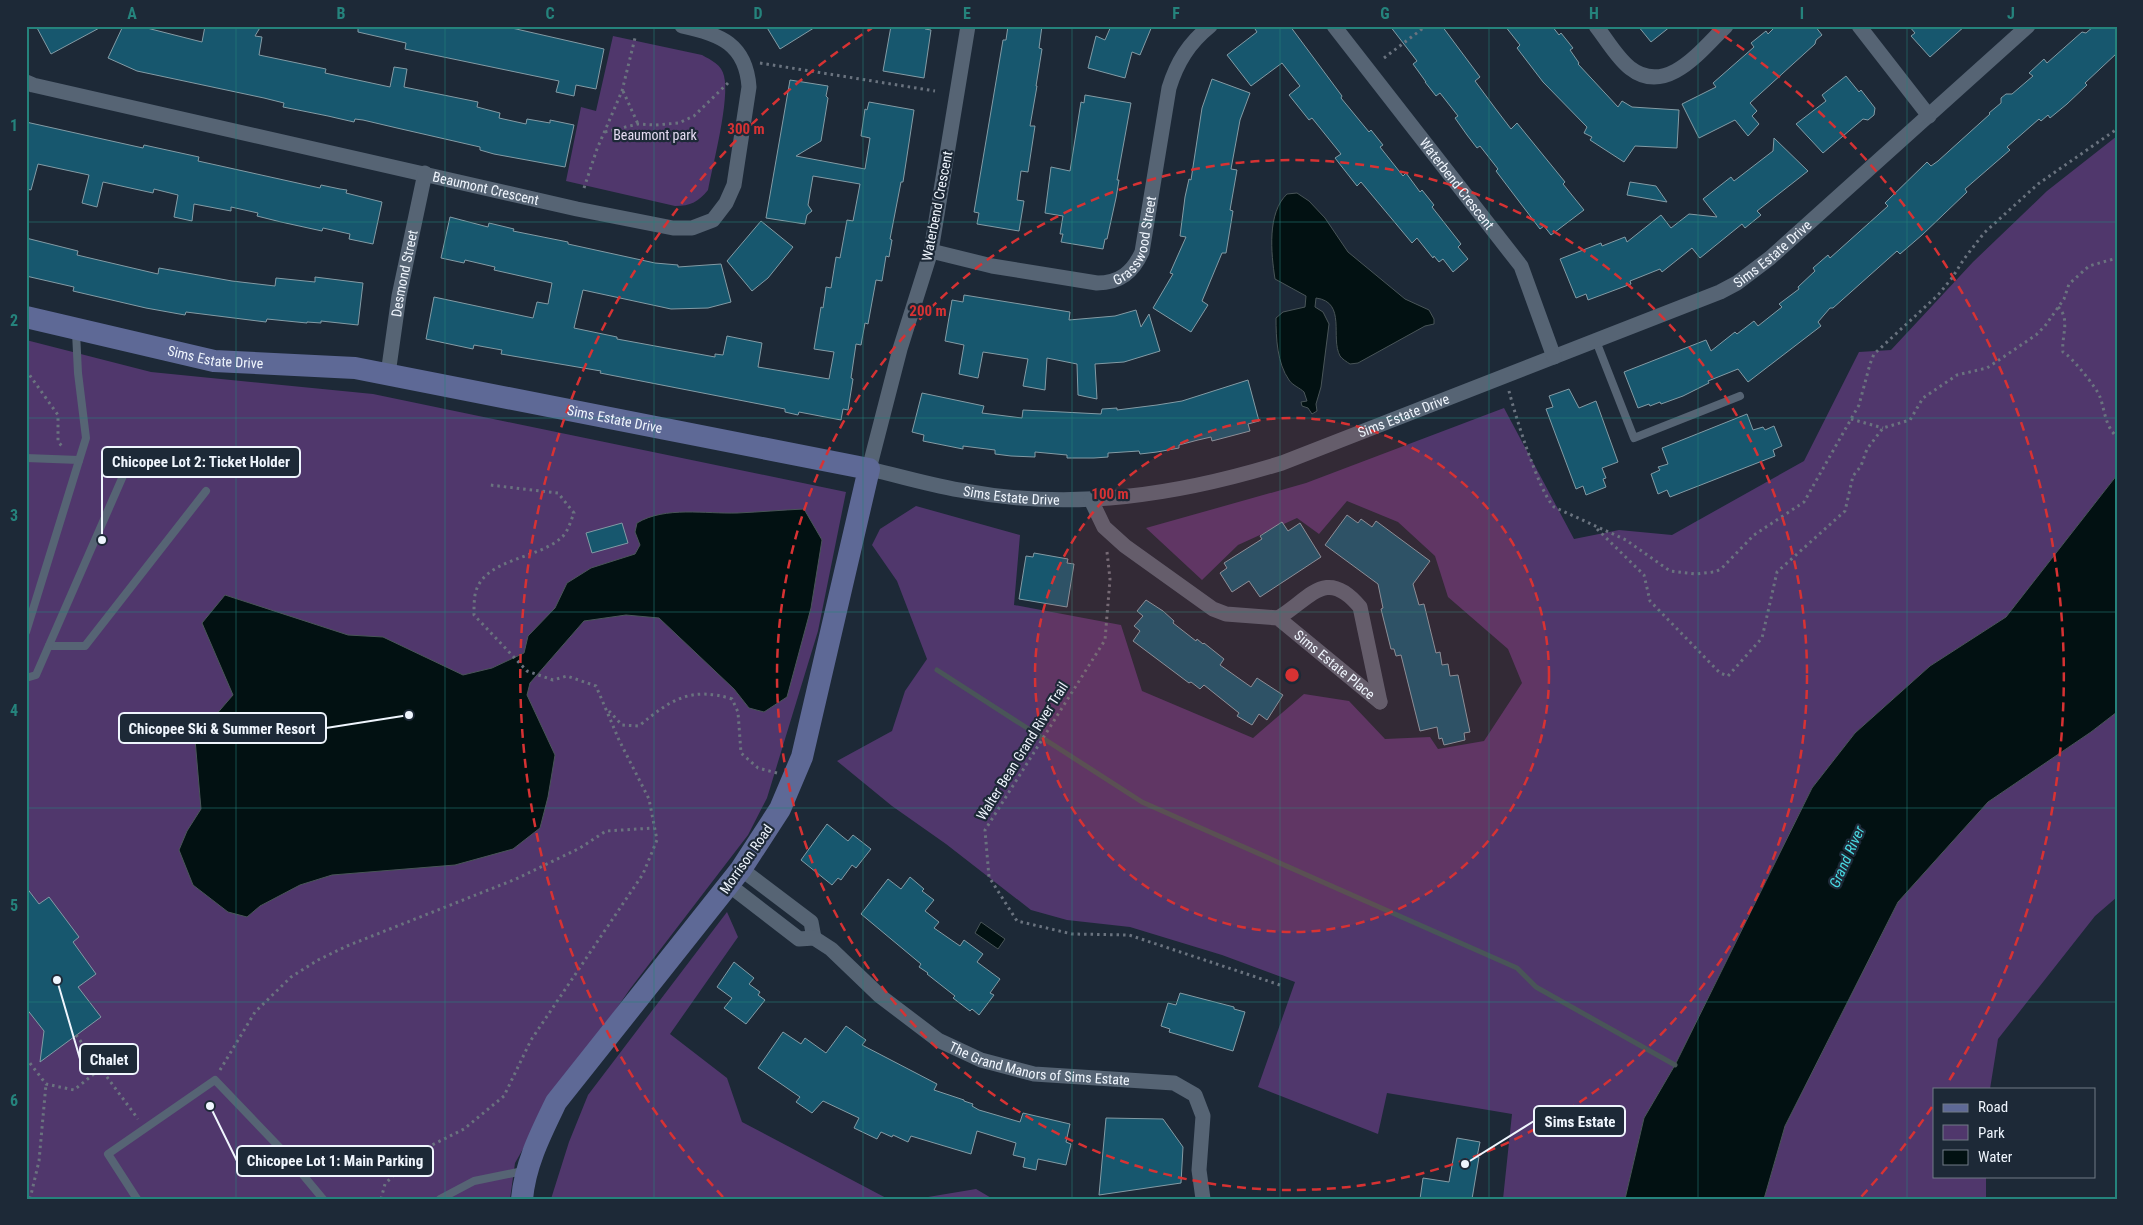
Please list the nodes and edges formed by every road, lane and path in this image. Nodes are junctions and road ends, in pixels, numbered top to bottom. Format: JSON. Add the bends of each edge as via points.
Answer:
{"nodes":[{"id":1,"x":682,"y":26,"type":"edge"},
{"id":2,"x":968,"y":26,"type":"edge"},
{"id":3,"x":1210,"y":26,"type":"edge"},
{"id":4,"x":1334,"y":26,"type":"edge"},
{"id":5,"x":1426,"y":26,"type":"edge"},
{"id":6,"x":1596,"y":26,"type":"edge"},
{"id":7,"x":1726,"y":26,"type":"edge"},
{"id":8,"x":1859,"y":26,"type":"edge"},
{"id":9,"x":2028,"y":26,"type":"edge"},
{"id":10,"x":635,"y":38,"type":"dead end"},
{"id":11,"x":1384,"y":58,"type":"dead end"},
{"id":12,"x":744,"y":61,"type":"junction"},
{"id":13,"x":26,"y":82,"type":"edge"},
{"id":14,"x":728,"y":83,"type":"dead end"},
{"id":15,"x":622,"y":90,"type":"junction"},
{"id":16,"x":935,"y":91,"type":"dead end"},
{"id":17,"x":1929,"y":116,"type":"junction"},
{"id":18,"x":638,"y":124,"type":"junction"},
{"id":19,"x":2117,"y":129,"type":"edge"},
{"id":20,"x":605,"y":132,"type":"junction"},
{"id":21,"x":425,"y":173,"type":"junction"},
{"id":22,"x":584,"y":188,"type":"dead end"},
{"id":23,"x":931,"y":251,"type":"junction"},
{"id":24,"x":2117,"y":258,"type":"edge"},
{"id":25,"x":2058,"y":308,"type":"junction"},
{"id":26,"x":26,"y":317,"type":"edge"},
{"id":27,"x":76,"y":330,"type":"junction"},
{"id":28,"x":1596,"y":341,"type":"junction"},
{"id":29,"x":1554,"y":356,"type":"junction"},
{"id":30,"x":26,"y":370,"type":"edge"},
{"id":31,"x":388,"y":374,"type":"junction"},
{"id":32,"x":1504,"y":376,"type":"junction"},
{"id":33,"x":1740,"y":396,"type":"dead end"},
{"id":34,"x":1851,"y":419,"type":"junction"},
{"id":35,"x":1883,"y":428,"type":"junction"},
{"id":36,"x":2117,"y":437,"type":"edge"},
{"id":37,"x":26,"y":458,"type":"edge"},
{"id":38,"x":79,"y":460,"type":"junction"},
{"id":39,"x":869,"y":469,"type":"junction"},
{"id":40,"x":123,"y":476,"type":"dead end"},
{"id":41,"x":490,"y":485,"type":"dead end"},
{"id":42,"x":206,"y":491,"type":"dead end"},
{"id":43,"x":1091,"y":500,"type":"junction"},
{"id":44,"x":1104,"y":527,"type":"junction"},
{"id":45,"x":1595,"y":527,"type":"junction"},
{"id":46,"x":1278,"y":618,"type":"junction"},
{"id":47,"x":26,"y":632,"type":"edge"},
{"id":48,"x":48,"y":646,"type":"junction"},
{"id":49,"x":26,"y":678,"type":"edge"},
{"id":50,"x":606,"y":709,"type":"junction"},
{"id":51,"x":782,"y":774,"type":"dead end"},
{"id":52,"x":654,"y":828,"type":"junction"},
{"id":53,"x":735,"y":877,"type":"junction"},
{"id":54,"x":814,"y":938,"type":"junction"},
{"id":55,"x":1283,"y":986,"type":"dead end"},
{"id":56,"x":76,"y":1035,"type":"dead end"},
{"id":57,"x":26,"y":1058,"type":"edge"},
{"id":58,"x":100,"y":1069,"type":"junction"},
{"id":59,"x":215,"y":1080,"type":"junction"},
{"id":60,"x":46,"y":1084,"type":"junction"},
{"id":61,"x":144,"y":1128,"type":"junction"},
{"id":62,"x":528,"y":1170,"type":"junction"},
{"id":63,"x":30,"y":1199,"type":"edge"},
{"id":64,"x":137,"y":1199,"type":"edge"},
{"id":65,"x":323,"y":1199,"type":"edge"},
{"id":66,"x":381,"y":1199,"type":"edge"},
{"id":67,"x":440,"y":1199,"type":"edge"},
{"id":68,"x":522,"y":1199,"type":"edge"},
{"id":69,"x":1203,"y":1199,"type":"edge"}],
"edges":[{"from":1,"to":12,"type":"street","name":"Beaumont Crescent","via":[[709,32],[730,43]]},
{"from":2,"to":23,"type":"street","name":"Waterbend Crescent"},
{"from":3,"to":23,"type":"street","name":"Grasswood Street","via":[[1189,45],[1174,73],[1142,252],[1127,274],[1113,281],[1097,283],[992,266]]},
{"from":4,"to":29,"type":"street","name":"Waterbend Crescent","via":[[1521,266]]},
{"from":5,"to":11,"type":"path"},
{"from":6,"to":7,"type":"street","via":[[1626,64],[1639,74],[1654,77],[1669,76],[1682,68]]},
{"from":8,"to":17,"type":"street"},
{"from":9,"to":17,"type":"street","name":"Sims Estate Drive"},
{"from":10,"to":15,"type":"path"},
{"from":12,"to":16,"type":"path"},
{"from":12,"to":21,"type":"street","name":"Beaumont Crescent","via":[[749,87],[734,185],[713,220],[692,228],[674,228],[577,209]]},
{"from":13,"to":21,"type":"street","name":"Beaumont Crescent"},
{"from":14,"to":18,"type":"path","via":[[694,116],[679,123]]},
{"from":15,"to":18,"type":"path"},
{"from":15,"to":20,"type":"path"},
{"from":17,"to":28,"type":"street","name":"Sims Estate Drive","via":[[1770,258],[1737,283],[1694,304]]},
{"from":18,"to":20,"type":"path"},
{"from":19,"to":34,"type":"path","via":[[2038,184],[1984,233],[1938,295],[1874,354],[1859,405]]},
{"from":20,"to":22,"type":"path"},
{"from":21,"to":31,"type":"street","name":"Desmond Street","via":[[399,296]]},
{"from":23,"to":39,"type":"street","name":"Waterbend Crescent","via":[[900,349]]},
{"from":24,"to":25,"type":"path","via":[[2089,266],[2070,284]]},
{"from":25,"to":35,"type":"path","via":[[2045,326],[2016,349],[1987,368],[1957,375],[1924,398],[1910,420]]},
{"from":25,"to":36,"type":"path","via":[[2066,325],[2063,352],[2079,366],[2099,394],[2106,420]]},
{"from":26,"to":27,"type":"street","name":"Sims Estate Drive"},
{"from":27,"to":31,"type":"street","name":"Sims Estate Drive","via":[[214,360],[354,368]]},
{"from":27,"to":38,"type":"lane","via":[[86,438]]},
{"from":28,"to":29,"type":"street","name":"Sims Estate Drive"},
{"from":28,"to":33,"type":"lane","via":[[1634,438]]},
{"from":29,"to":32,"type":"street","name":"Sims Estate Drive"},
{"from":30,"to":38,"type":"path","via":[[58,415],[58,442]]},
{"from":31,"to":39,"type":"street","name":"Sims Estate Drive"},
{"from":32,"to":43,"type":"street","name":"Sims Estate Drive","via":[[1282,463],[1233,478],[1176,490]]},
{"from":32,"to":45,"type":"path","via":[[1548,502],[1562,513]]},
{"from":34,"to":35,"type":"path"},
{"from":34,"to":45,"type":"path","via":[[1804,502],[1754,535],[1721,569],[1714,572],[1670,571],[1626,540]]},
{"from":35,"to":45,"type":"path","via":[[1853,476],[1845,511],[1777,572],[1762,638],[1728,676],[1720,673],[1650,601],[1644,575]]},
{"from":37,"to":38,"type":"lane"},
{"from":38,"to":47,"type":"lane"},
{"from":39,"to":43,"type":"street","name":"Sims Estate Drive","via":[[965,492]]},
{"from":39,"to":53,"type":"street","name":"Morrison Road","via":[[802,757],[780,808]]},
{"from":40,"to":48,"type":"lane"},
{"from":41,"to":50,"type":"path","via":[[558,493],[574,514],[563,537],[485,576],[475,594],[474,614],[528,671],[553,680],[567,676],[596,686]]},
{"from":42,"to":48,"type":"lane","via":[[85,646]]},
{"from":43,"to":44,"type":"street"},
{"from":44,"to":46,"type":"street","via":[[1125,546],[1213,609],[1226,614]]},
{"from":44,"to":55,"type":"path","name":"Walter Bean Grand River Trail","via":[[1110,579],[1105,640],[985,830],[989,876],[1017,921],[1072,934],[1129,935]]},
{"from":46,"to":46,"type":"street","name":"Sims Estate Place","via":[[1297,607],[1310,593],[1323,588],[1337,588],[1350,595],[1360,608],[1380,702]]},
{"from":48,"to":49,"type":"lane","via":[[36,675]]},
{"from":50,"to":51,"type":"path","via":[[622,725],[639,726],[682,696],[703,693],[732,699],[738,712],[741,753],[758,768]]},
{"from":50,"to":52,"type":"path","via":[[649,799]]},
{"from":52,"to":59,"type":"path","via":[[606,831],[580,848],[516,879],[318,960],[291,977],[255,1012]]},
{"from":52,"to":66,"type":"path","via":[[657,840],[643,874],[531,1040],[504,1096],[464,1129],[414,1154],[385,1184]]},
{"from":53,"to":54,"type":"street","name":"The Grand Manors of Sims Estate","via":[[799,939]]},
{"from":53,"to":54,"type":"street","via":[[811,922]]},
{"from":53,"to":62,"type":"street","name":"Morrison Road","via":[[556,1102],[536,1142]]},
{"from":54,"to":69,"type":"street","name":"The Grand Manors of Sims Estate","via":[[831,949],[880,996],[938,1040],[981,1060],[1034,1074],[1174,1083],[1195,1095],[1203,1116],[1199,1170]]},
{"from":56,"to":58,"type":"path"},
{"from":57,"to":60,"type":"path"},
{"from":58,"to":60,"type":"path","via":[[74,1090]]},
{"from":58,"to":61,"type":"path"},
{"from":59,"to":61,"type":"lane"},
{"from":59,"to":65,"type":"lane","via":[[283,1151]]},
{"from":60,"to":63,"type":"path","via":[[39,1161]]},
{"from":61,"to":64,"type":"lane","via":[[108,1154]]},
{"from":62,"to":67,"type":"lane","via":[[474,1181]]},
{"from":62,"to":68,"type":"street","name":"Morrison Road"}]}
